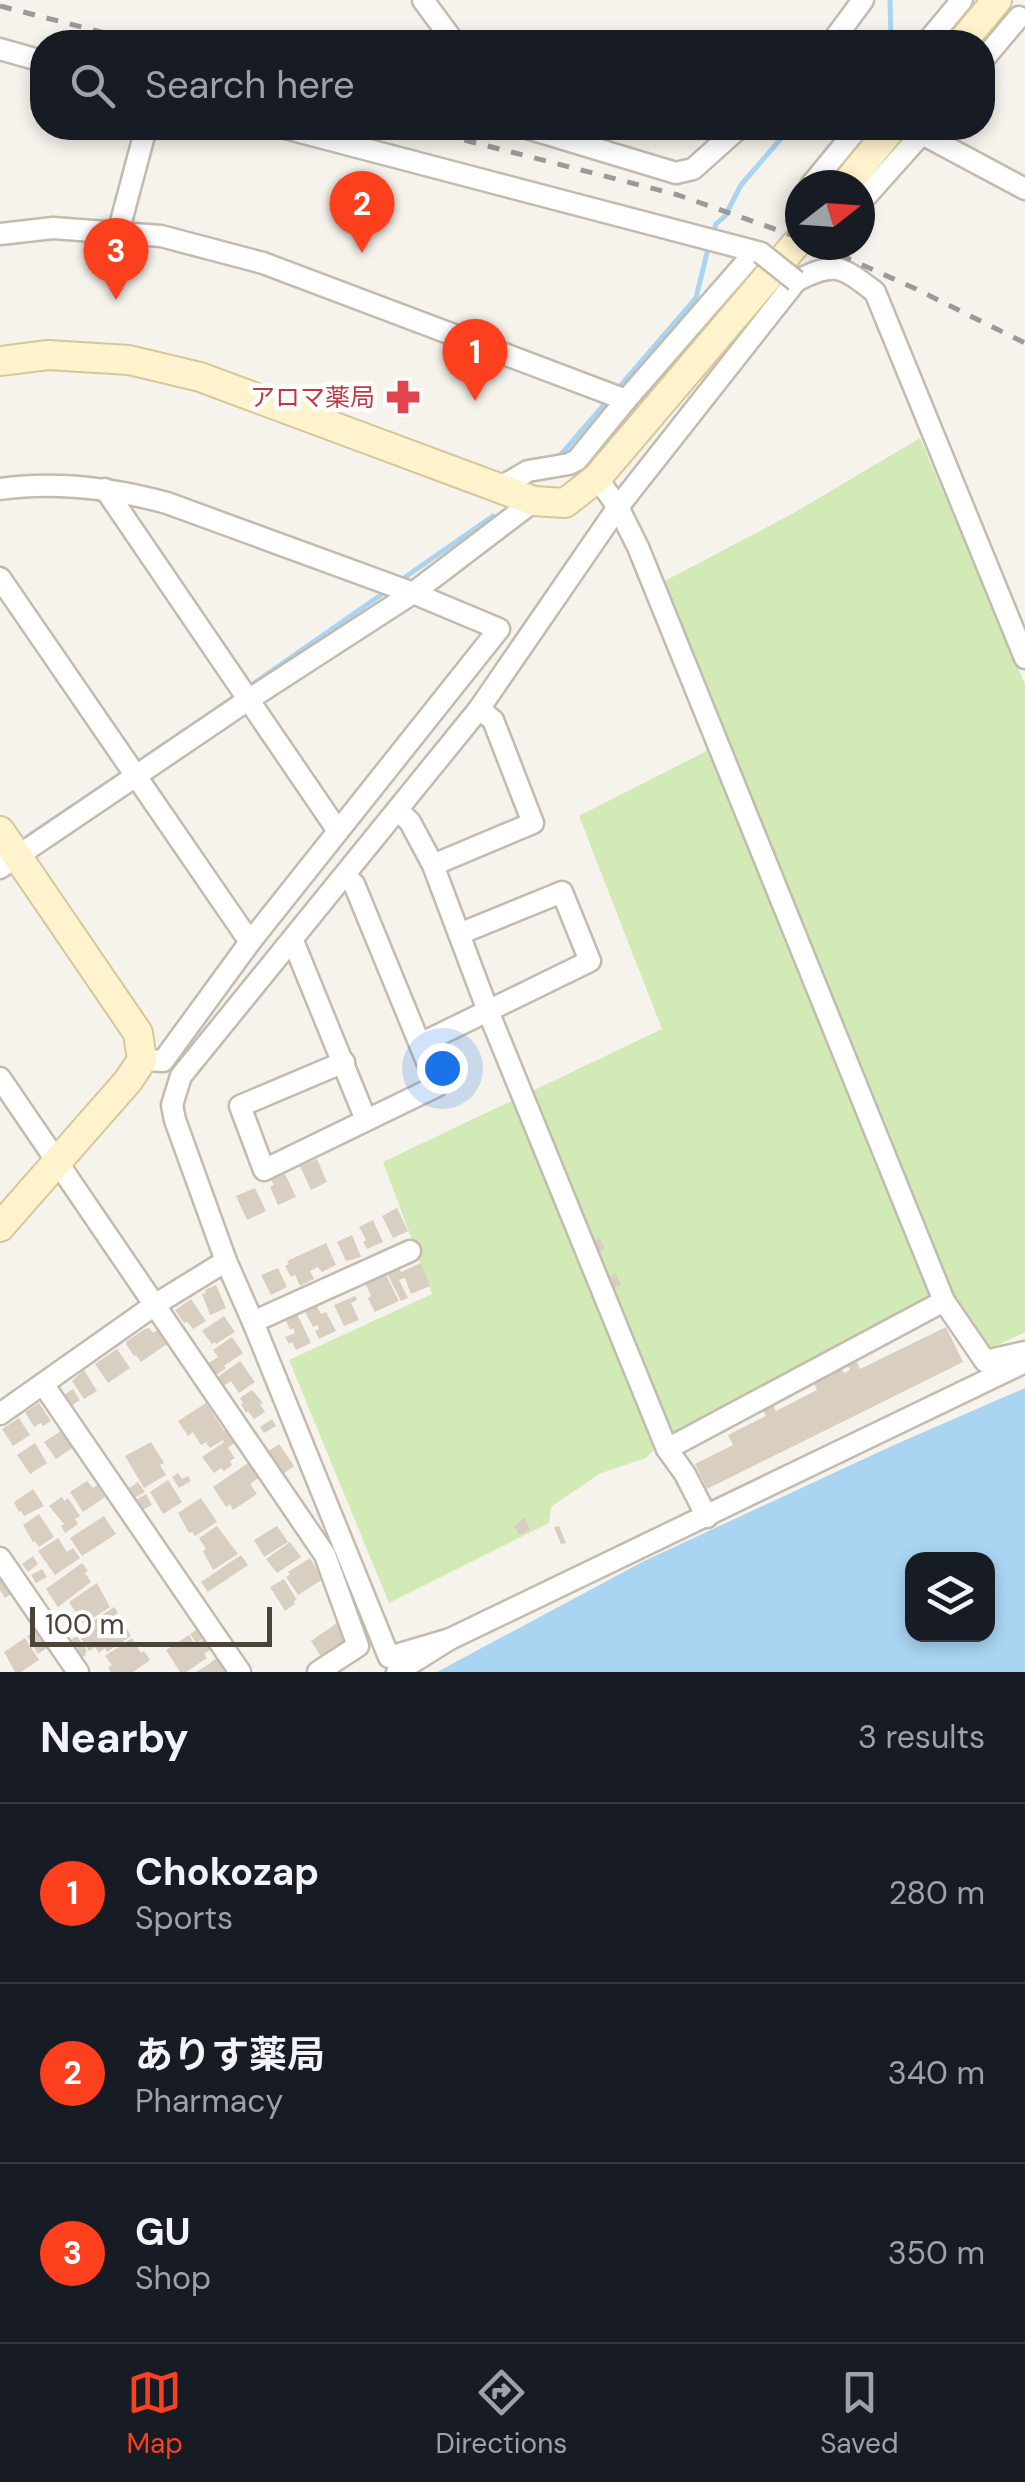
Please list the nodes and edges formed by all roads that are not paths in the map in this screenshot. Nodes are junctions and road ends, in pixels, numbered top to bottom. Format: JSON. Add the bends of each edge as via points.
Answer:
{"nodes":[{"id":1,"x":423,"y":0,"type":"edge"},
{"id":2,"x":862,"y":0,"type":"edge"},
{"id":3,"x":962,"y":0,"type":"edge"},
{"id":4,"x":1012,"y":10,"type":"edge"},
{"id":5,"x":445,"y":30,"type":"edge"},
{"id":6,"x":841,"y":30,"type":"edge"},
{"id":7,"x":937,"y":30,"type":"edge"},
{"id":8,"x":981,"y":30,"type":"edge"},
{"id":9,"x":995,"y":39,"type":"edge"},
{"id":10,"x":0,"y":49,"type":"edge"},
{"id":11,"x":30,"y":58,"type":"edge"},
{"id":12,"x":143,"y":140,"type":"edge"},
{"id":13,"x":331,"y":140,"type":"edge"},
{"id":14,"x":567,"y":140,"type":"edge"},
{"id":15,"x":726,"y":140,"type":"edge"},
{"id":16,"x":848,"y":140,"type":"edge"},
{"id":17,"x":882,"y":140,"type":"edge"},
{"id":18,"x":916,"y":140,"type":"edge"},
{"id":19,"x":939,"y":140,"type":"edge"},
{"id":20,"x":823,"y":170,"type":"edge"},
{"id":21,"x":857,"y":170,"type":"edge"},
{"id":22,"x":875,"y":187,"type":"edge"},
{"id":23,"x":1025,"y":190,"type":"edge"},
{"id":24,"x":118,"y":233,"type":"junction"},
{"id":25,"x":0,"y":234,"type":"edge"},
{"id":26,"x":758,"y":252,"type":"junction"},
{"id":27,"x":785,"y":258,"type":"edge"},
{"id":28,"x":796,"y":281,"type":"junction"},
{"id":29,"x":0,"y":361,"type":"edge"},
{"id":30,"x":614,"y":396,"type":"junction"},
{"id":31,"x":596,"y":478,"type":"junction"},
{"id":32,"x":499,"y":488,"type":"junction"},
{"id":33,"x":0,"y":489,"type":"edge"},
{"id":34,"x":105,"y":489,"type":"junction"},
{"id":35,"x":534,"y":501,"type":"junction"},
{"id":36,"x":618,"y":506,"type":"junction"},
{"id":37,"x":0,"y":578,"type":"edge"},
{"id":38,"x":399,"y":588,"type":"junction"},
{"id":39,"x":1025,"y":658,"type":"edge"},
{"id":40,"x":244,"y":694,"type":"junction"},
{"id":41,"x":479,"y":709,"type":"junction"},
{"id":42,"x":130,"y":770,"type":"junction"},
{"id":43,"x":398,"y":810,"type":"junction"},
{"id":44,"x":0,"y":830,"type":"edge"},
{"id":45,"x":338,"y":831,"type":"junction"},
{"id":46,"x":9,"y":862,"type":"edge"},
{"id":47,"x":433,"y":865,"type":"junction"},
{"id":48,"x":344,"y":877,"type":"junction"},
{"id":49,"x":459,"y":934,"type":"junction"},
{"id":50,"x":293,"y":941,"type":"junction"},
{"id":51,"x":250,"y":942,"type":"junction"},
{"id":52,"x":488,"y":1011,"type":"junction"},
{"id":53,"x":420,"y":1044,"type":"junction"},
{"id":54,"x":153,"y":1060,"type":"junction"},
{"id":55,"x":344,"y":1062,"type":"junction"},
{"id":56,"x":181,"y":1076,"type":"junction"},
{"id":57,"x":0,"y":1078,"type":"edge"},
{"id":58,"x":366,"y":1120,"type":"junction"},
{"id":59,"x":57,"y":1162,"type":"junction"},
{"id":60,"x":0,"y":1227,"type":"edge"},
{"id":61,"x":410,"y":1251,"type":"dead end"},
{"id":62,"x":226,"y":1261,"type":"junction"},
{"id":63,"x":944,"y":1301,"type":"junction"},
{"id":64,"x":156,"y":1304,"type":"junction"},
{"id":65,"x":253,"y":1322,"type":"junction"},
{"id":66,"x":1025,"y":1352,"type":"edge"},
{"id":67,"x":1025,"y":1362,"type":"edge"},
{"id":68,"x":43,"y":1384,"type":"junction"},
{"id":69,"x":0,"y":1414,"type":"edge"},
{"id":70,"x":667,"y":1449,"type":"junction"},
{"id":71,"x":706,"y":1517,"type":"junction"},
{"id":72,"x":0,"y":1558,"type":"edge"},
{"id":73,"x":388,"y":1667,"type":"edge"},
{"id":74,"x":78,"y":1672,"type":"edge"},
{"id":75,"x":240,"y":1672,"type":"edge"},
{"id":76,"x":318,"y":1672,"type":"edge"}],
"edges":[{"from":1,"to":5,"type":"street"},
{"from":2,"to":6,"type":"street"},
{"from":3,"to":7,"type":"street"},
{"from":4,"to":8,"type":"street"},
{"from":4,"to":9,"type":"street"},
{"from":10,"to":11,"type":"street"},
{"from":12,"to":24,"type":"street"},
{"from":13,"to":26,"type":"street"},
{"from":14,"to":15,"type":"street","via":[[676,173],[693,169]]},
{"from":16,"to":20,"type":"street"},
{"from":17,"to":21,"type":"street"},
{"from":18,"to":22,"type":"street"},
{"from":19,"to":23,"type":"street"},
{"from":24,"to":25,"type":"street","via":[[52,228]]},
{"from":24,"to":30,"type":"street","via":[[162,236],[263,262]]},
{"from":26,"to":28,"type":"street","bridge":true},
{"from":26,"to":30,"type":"street"},
{"from":27,"to":31,"type":"street"},
{"from":28,"to":36,"type":"street"},
{"from":28,"to":39,"type":"street","via":[[822,268],[848,272],[875,292]]},
{"from":29,"to":32,"type":"street","via":[[48,355],[130,360],[200,377]]},
{"from":30,"to":32,"type":"street","via":[[577,460],[528,471]]},
{"from":31,"to":35,"type":"street","via":[[565,503]]},
{"from":31,"to":36,"type":"street"},
{"from":32,"to":35,"type":"street"},
{"from":33,"to":34,"type":"street"},
{"from":34,"to":38,"type":"street","via":[[166,503]]},
{"from":34,"to":40,"type":"street"},
{"from":35,"to":38,"type":"street"},
{"from":36,"to":41,"type":"street"},
{"from":36,"to":63,"type":"street"},
{"from":37,"to":42,"type":"street"},
{"from":38,"to":40,"type":"street"},
{"from":38,"to":45,"type":"street","via":[[499,629]]},
{"from":40,"to":42,"type":"street"},
{"from":40,"to":45,"type":"street"},
{"from":41,"to":43,"type":"street"},
{"from":41,"to":47,"type":"street","via":[[492,720],[534,823]]},
{"from":42,"to":46,"type":"street"},
{"from":42,"to":51,"type":"street"},
{"from":43,"to":47,"type":"street"},
{"from":43,"to":48,"type":"street"},
{"from":44,"to":46,"type":"street"},
{"from":45,"to":51,"type":"street"},
{"from":46,"to":54,"type":"street"},
{"from":47,"to":49,"type":"street"},
{"from":48,"to":50,"type":"street"},
{"from":48,"to":53,"type":"street","via":[[354,884]]},
{"from":49,"to":52,"type":"street"},
{"from":49,"to":52,"type":"street","via":[[562,892],[590,962]]},
{"from":50,"to":55,"type":"street"},
{"from":50,"to":56,"type":"street"},
{"from":51,"to":54,"type":"street"},
{"from":52,"to":53,"type":"street"},
{"from":52,"to":70,"type":"street"},
{"from":53,"to":58,"type":"street","via":[[437,1086]]},
{"from":54,"to":56,"type":"street"},
{"from":54,"to":59,"type":"street"},
{"from":55,"to":58,"type":"street"},
{"from":55,"to":58,"type":"street","via":[[240,1106],[264,1170]]},
{"from":56,"to":62,"type":"street","via":[[175,1120]]},
{"from":57,"to":59,"type":"street"},
{"from":59,"to":60,"type":"street"},
{"from":59,"to":64,"type":"street"},
{"from":61,"to":65,"type":"street"},
{"from":62,"to":64,"type":"street"},
{"from":62,"to":65,"type":"street"},
{"from":63,"to":66,"type":"street","via":[[985,1361]]},
{"from":63,"to":70,"type":"street"},
{"from":64,"to":68,"type":"street"},
{"from":64,"to":76,"type":"street","via":[[325,1554],[358,1646]]},
{"from":65,"to":73,"type":"street"},
{"from":67,"to":71,"type":"street"},
{"from":68,"to":69,"type":"street"},
{"from":68,"to":75,"type":"street"},
{"from":70,"to":71,"type":"street"},
{"from":71,"to":73,"type":"street"},
{"from":72,"to":74,"type":"street"}]}
